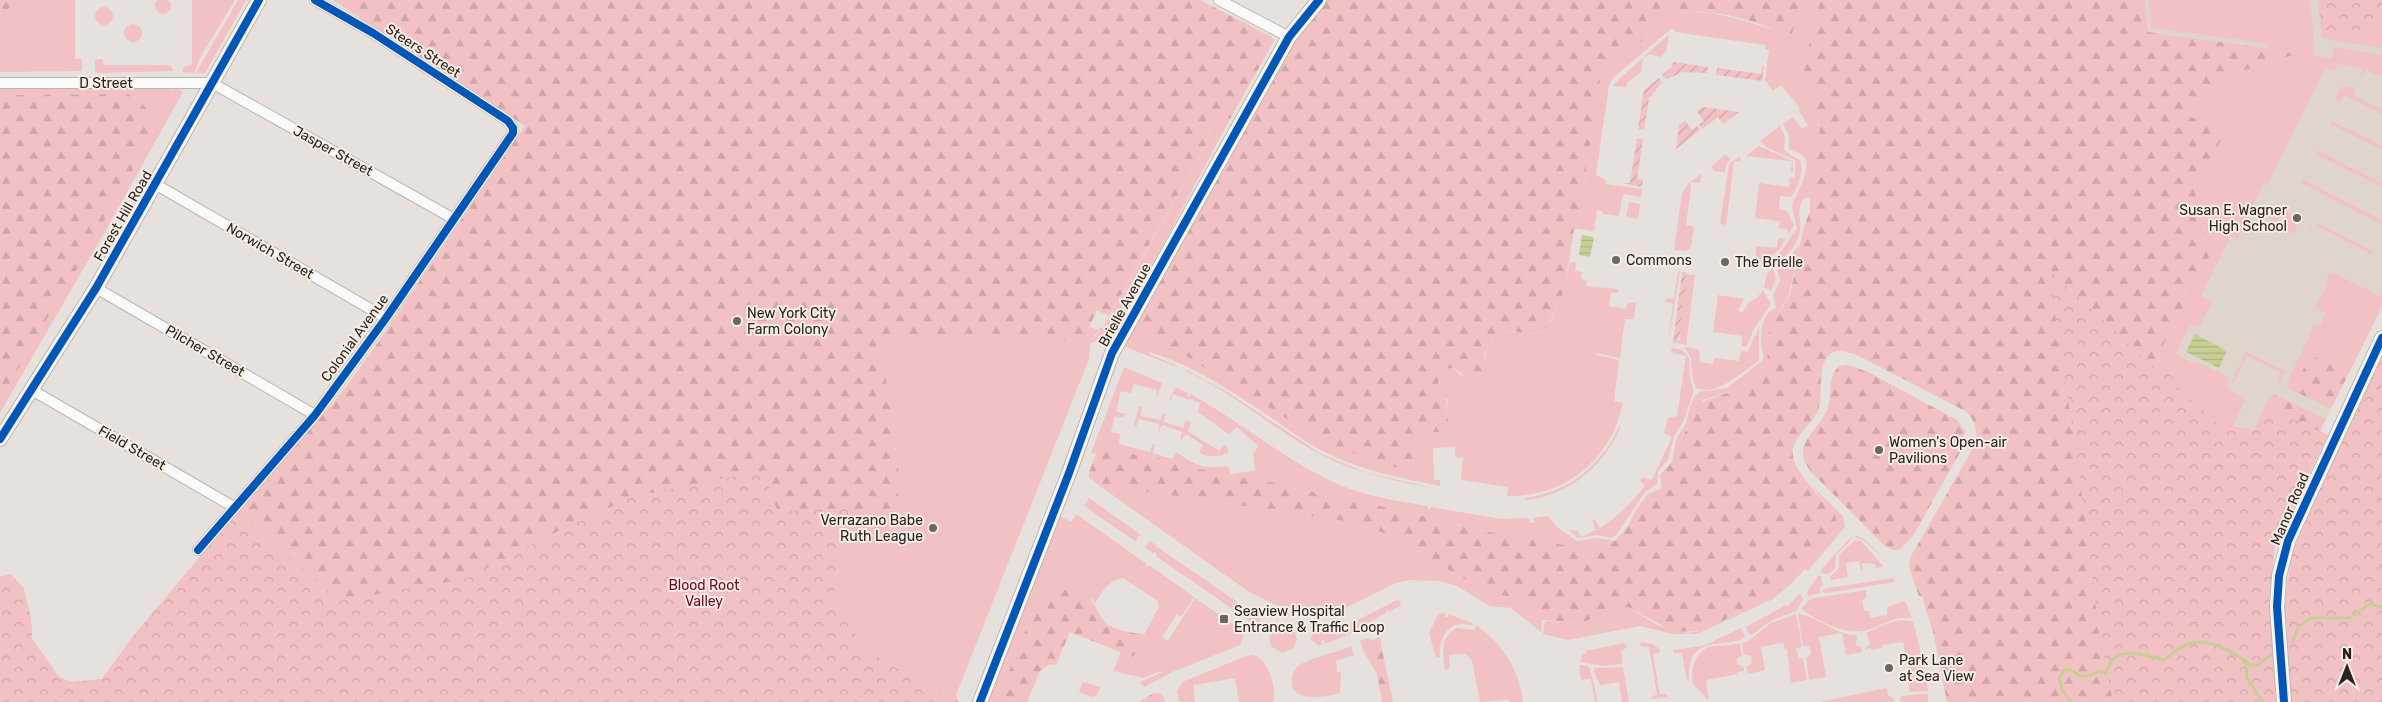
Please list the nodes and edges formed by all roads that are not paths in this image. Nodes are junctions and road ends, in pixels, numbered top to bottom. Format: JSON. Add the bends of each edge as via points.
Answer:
{"nodes":[{"id":1,"x":260,"y":0,"type":"edge"},
{"id":2,"x":315,"y":0,"type":"edge"},
{"id":3,"x":1219,"y":0,"type":"edge"},
{"id":4,"x":1319,"y":0,"type":"edge"},
{"id":5,"x":1289,"y":37,"type":"junction"},
{"id":6,"x":0,"y":83,"type":"edge"},
{"id":7,"x":212,"y":83,"type":"junction"},
{"id":8,"x":513,"y":128,"type":"joint"},
{"id":9,"x":155,"y":184,"type":"junction"},
{"id":10,"x":454,"y":219,"type":"junction"},
{"id":11,"x":96,"y":288,"type":"junction"},
{"id":12,"x":386,"y":318,"type":"junction"},
{"id":13,"x":2382,"y":338,"type":"edge"},
{"id":14,"x":30,"y":389,"type":"junction"},
{"id":15,"x":315,"y":415,"type":"junction"},
{"id":16,"x":0,"y":439,"type":"edge"},
{"id":17,"x":234,"y":507,"type":"junction"},
{"id":18,"x":198,"y":550,"type":"dead end"},
{"id":19,"x":980,"y":702,"type":"edge"},
{"id":20,"x":2284,"y":702,"type":"edge"}],
"edges":[{"from":1,"to":7,"type":"street","name":"Forest Hill Road"},
{"from":2,"to":8,"type":"street","name":"Steers Street","via":[[373,33],[508,121]]},
{"from":3,"to":5,"type":"street"},
{"from":4,"to":5,"type":"street","name":"Brielle Avenue"},
{"from":5,"to":19,"type":"street","name":"Brielle Avenue","via":[[1112,353],[1069,474]]},
{"from":6,"to":7,"type":"street","name":"D Street"},
{"from":7,"to":9,"type":"street","name":"Forest Hill Road"},
{"from":7,"to":10,"type":"street","name":"Jasper Street"},
{"from":8,"to":10,"type":"street","name":"Colonial Avenue","via":[[511,136]]},
{"from":9,"to":11,"type":"street","name":"Forest Hill Road"},
{"from":9,"to":12,"type":"street","name":"Norwich Street"},
{"from":10,"to":12,"type":"street","name":"Colonial Avenue"},
{"from":11,"to":14,"type":"street","name":"Forest Hill Road"},
{"from":11,"to":15,"type":"street","name":"Pilcher Street"},
{"from":12,"to":15,"type":"street","name":"Colonial Avenue"},
{"from":13,"to":20,"type":"street","name":"Manor Road","via":[[2288,541],[2278,576]]},
{"from":14,"to":16,"type":"street","name":"Forest Hill Road"},
{"from":14,"to":17,"type":"street","name":"Field Street"},
{"from":15,"to":17,"type":"street","name":"Colonial Avenue"},
{"from":17,"to":18,"type":"street","name":"Colonial Avenue"}]}
